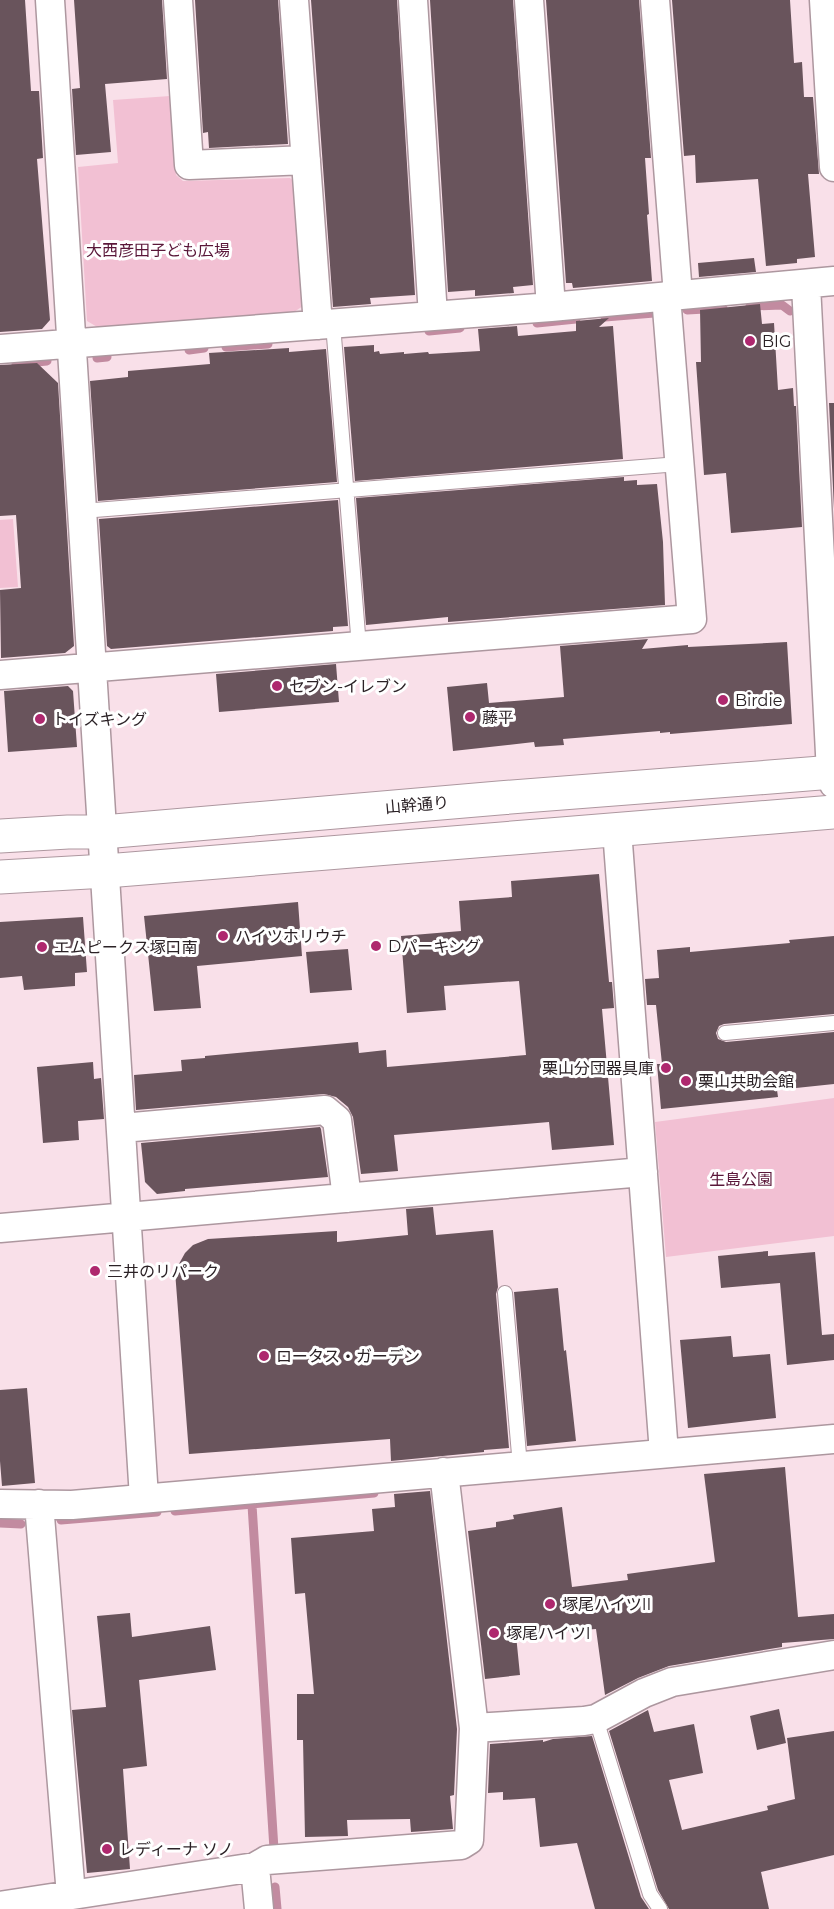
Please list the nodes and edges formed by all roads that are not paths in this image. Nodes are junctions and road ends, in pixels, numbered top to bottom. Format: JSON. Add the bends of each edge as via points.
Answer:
{"nodes":[{"id":1,"x":50,"y":0,"type":"edge"},
{"id":2,"x":178,"y":0,"type":"edge"},
{"id":3,"x":294,"y":0,"type":"edge"},
{"id":4,"x":413,"y":0,"type":"edge"},
{"id":5,"x":529,"y":0,"type":"edge"},
{"id":6,"x":655,"y":0,"type":"edge"},
{"id":7,"x":828,"y":4,"type":"edge"},
{"id":8,"x":306,"y":160,"type":"junction"},
{"id":9,"x":834,"y":166,"type":"edge"},
{"id":10,"x":820,"y":283,"type":"edge"},
{"id":11,"x":672,"y":296,"type":"junction"},
{"id":12,"x":551,"y":307,"type":"junction"},
{"id":13,"x":433,"y":316,"type":"junction"},
{"id":14,"x":326,"y":325,"type":"junction"},
{"id":15,"x":72,"y":344,"type":"junction"},
{"id":16,"x":0,"y":349,"type":"edge"},
{"id":17,"x":679,"y":464,"type":"junction"},
{"id":18,"x":346,"y":490,"type":"junction"},
{"id":19,"x":826,"y":508,"type":"edge"},
{"id":20,"x":82,"y":512,"type":"junction"},
{"id":21,"x":359,"y":647,"type":"junction"},
{"id":22,"x":93,"y":667,"type":"junction"},
{"id":23,"x":0,"y":675,"type":"edge"},
{"id":24,"x":833,"y":776,"type":"edge"},
{"id":25,"x":834,"y":812,"type":"edge"},
{"id":26,"x":616,"y":830,"type":"junction"},
{"id":27,"x":103,"y":832,"type":"junction"},
{"id":28,"x":0,"y":836,"type":"edge"},
{"id":29,"x":106,"y":870,"type":"junction"},
{"id":30,"x":0,"y":877,"type":"edge"},
{"id":31,"x":834,"y":1023,"type":"edge"},
{"id":32,"x":725,"y":1033,"type":"dead end"},
{"id":33,"x":122,"y":1128,"type":"junction"},
{"id":34,"x":643,"y":1172,"type":"junction"},
{"id":35,"x":347,"y":1198,"type":"junction"},
{"id":36,"x":127,"y":1217,"type":"junction"},
{"id":37,"x":0,"y":1228,"type":"edge"},
{"id":38,"x":505,"y":1293,"type":"dead end"},
{"id":39,"x":834,"y":1439,"type":"edge"},
{"id":40,"x":664,"y":1454,"type":"junction"},
{"id":41,"x":520,"y":1466,"type":"junction"},
{"id":42,"x":445,"y":1482,"type":"junction"},
{"id":43,"x":144,"y":1498,"type":"junction"},
{"id":44,"x":0,"y":1504,"type":"edge"},
{"id":45,"x":39,"y":1504,"type":"junction"},
{"id":46,"x":834,"y":1655,"type":"edge"},
{"id":47,"x":596,"y":1719,"type":"junction"},
{"id":48,"x":474,"y":1728,"type":"junction"},
{"id":49,"x":255,"y":1867,"type":"junction"},
{"id":50,"x":71,"y":1895,"type":"junction"},
{"id":51,"x":0,"y":1906,"type":"edge"},
{"id":52,"x":260,"y":1909,"type":"edge"},
{"id":53,"x":660,"y":1909,"type":"edge"}],
"edges":[{"from":1,"to":15,"type":"street"},
{"from":2,"to":8,"type":"street","via":[[189,165]]},
{"from":3,"to":8,"type":"street"},
{"from":4,"to":13,"type":"street"},
{"from":5,"to":12,"type":"street"},
{"from":6,"to":11,"type":"street"},
{"from":7,"to":9,"type":"street"},
{"from":8,"to":14,"type":"street"},
{"from":10,"to":11,"type":"street"},
{"from":10,"to":19,"type":"street"},
{"from":11,"to":12,"type":"street"},
{"from":11,"to":17,"type":"street"},
{"from":12,"to":13,"type":"street"},
{"from":13,"to":14,"type":"street"},
{"from":14,"to":15,"type":"street"},
{"from":14,"to":18,"type":"lane"},
{"from":15,"to":16,"type":"street"},
{"from":15,"to":20,"type":"street"},
{"from":17,"to":18,"type":"lane"},
{"from":17,"to":21,"type":"street","via":[[692,619]]},
{"from":18,"to":20,"type":"lane"},
{"from":18,"to":21,"type":"lane"},
{"from":19,"to":24,"type":"street"},
{"from":20,"to":22,"type":"street"},
{"from":21,"to":22,"type":"street"},
{"from":22,"to":23,"type":"street"},
{"from":22,"to":27,"type":"street"},
{"from":24,"to":27,"type":"street","name":"山幹通り","via":[[498,798]]},
{"from":25,"to":26,"type":"street"},
{"from":26,"to":29,"type":"street"},
{"from":26,"to":34,"type":"street"},
{"from":27,"to":28,"type":"street","name":"山幹通り"},
{"from":27,"to":29,"type":"street"},
{"from":29,"to":30,"type":"street"},
{"from":29,"to":33,"type":"street"},
{"from":31,"to":32,"type":"lane"},
{"from":33,"to":35,"type":"street","via":[[325,1110],[337,1120]]},
{"from":33,"to":36,"type":"street"},
{"from":34,"to":35,"type":"street"},
{"from":34,"to":40,"type":"street"},
{"from":35,"to":36,"type":"street"},
{"from":36,"to":37,"type":"street"},
{"from":36,"to":43,"type":"street"},
{"from":38,"to":41,"type":"lane"},
{"from":39,"to":40,"type":"street"},
{"from":40,"to":41,"type":"street"},
{"from":41,"to":42,"type":"street"},
{"from":42,"to":43,"type":"street"},
{"from":42,"to":48,"type":"street"},
{"from":43,"to":45,"type":"street"},
{"from":44,"to":45,"type":"street"},
{"from":45,"to":50,"type":"street"},
{"from":46,"to":47,"type":"street","via":[[672,1682]]},
{"from":47,"to":48,"type":"street"},
{"from":47,"to":53,"type":"lane","via":[[650,1894]]},
{"from":48,"to":49,"type":"street","via":[[470,1834],[465,1843],[267,1860]]},
{"from":49,"to":50,"type":"street"},
{"from":49,"to":52,"type":"street"},
{"from":50,"to":51,"type":"street"}]}
